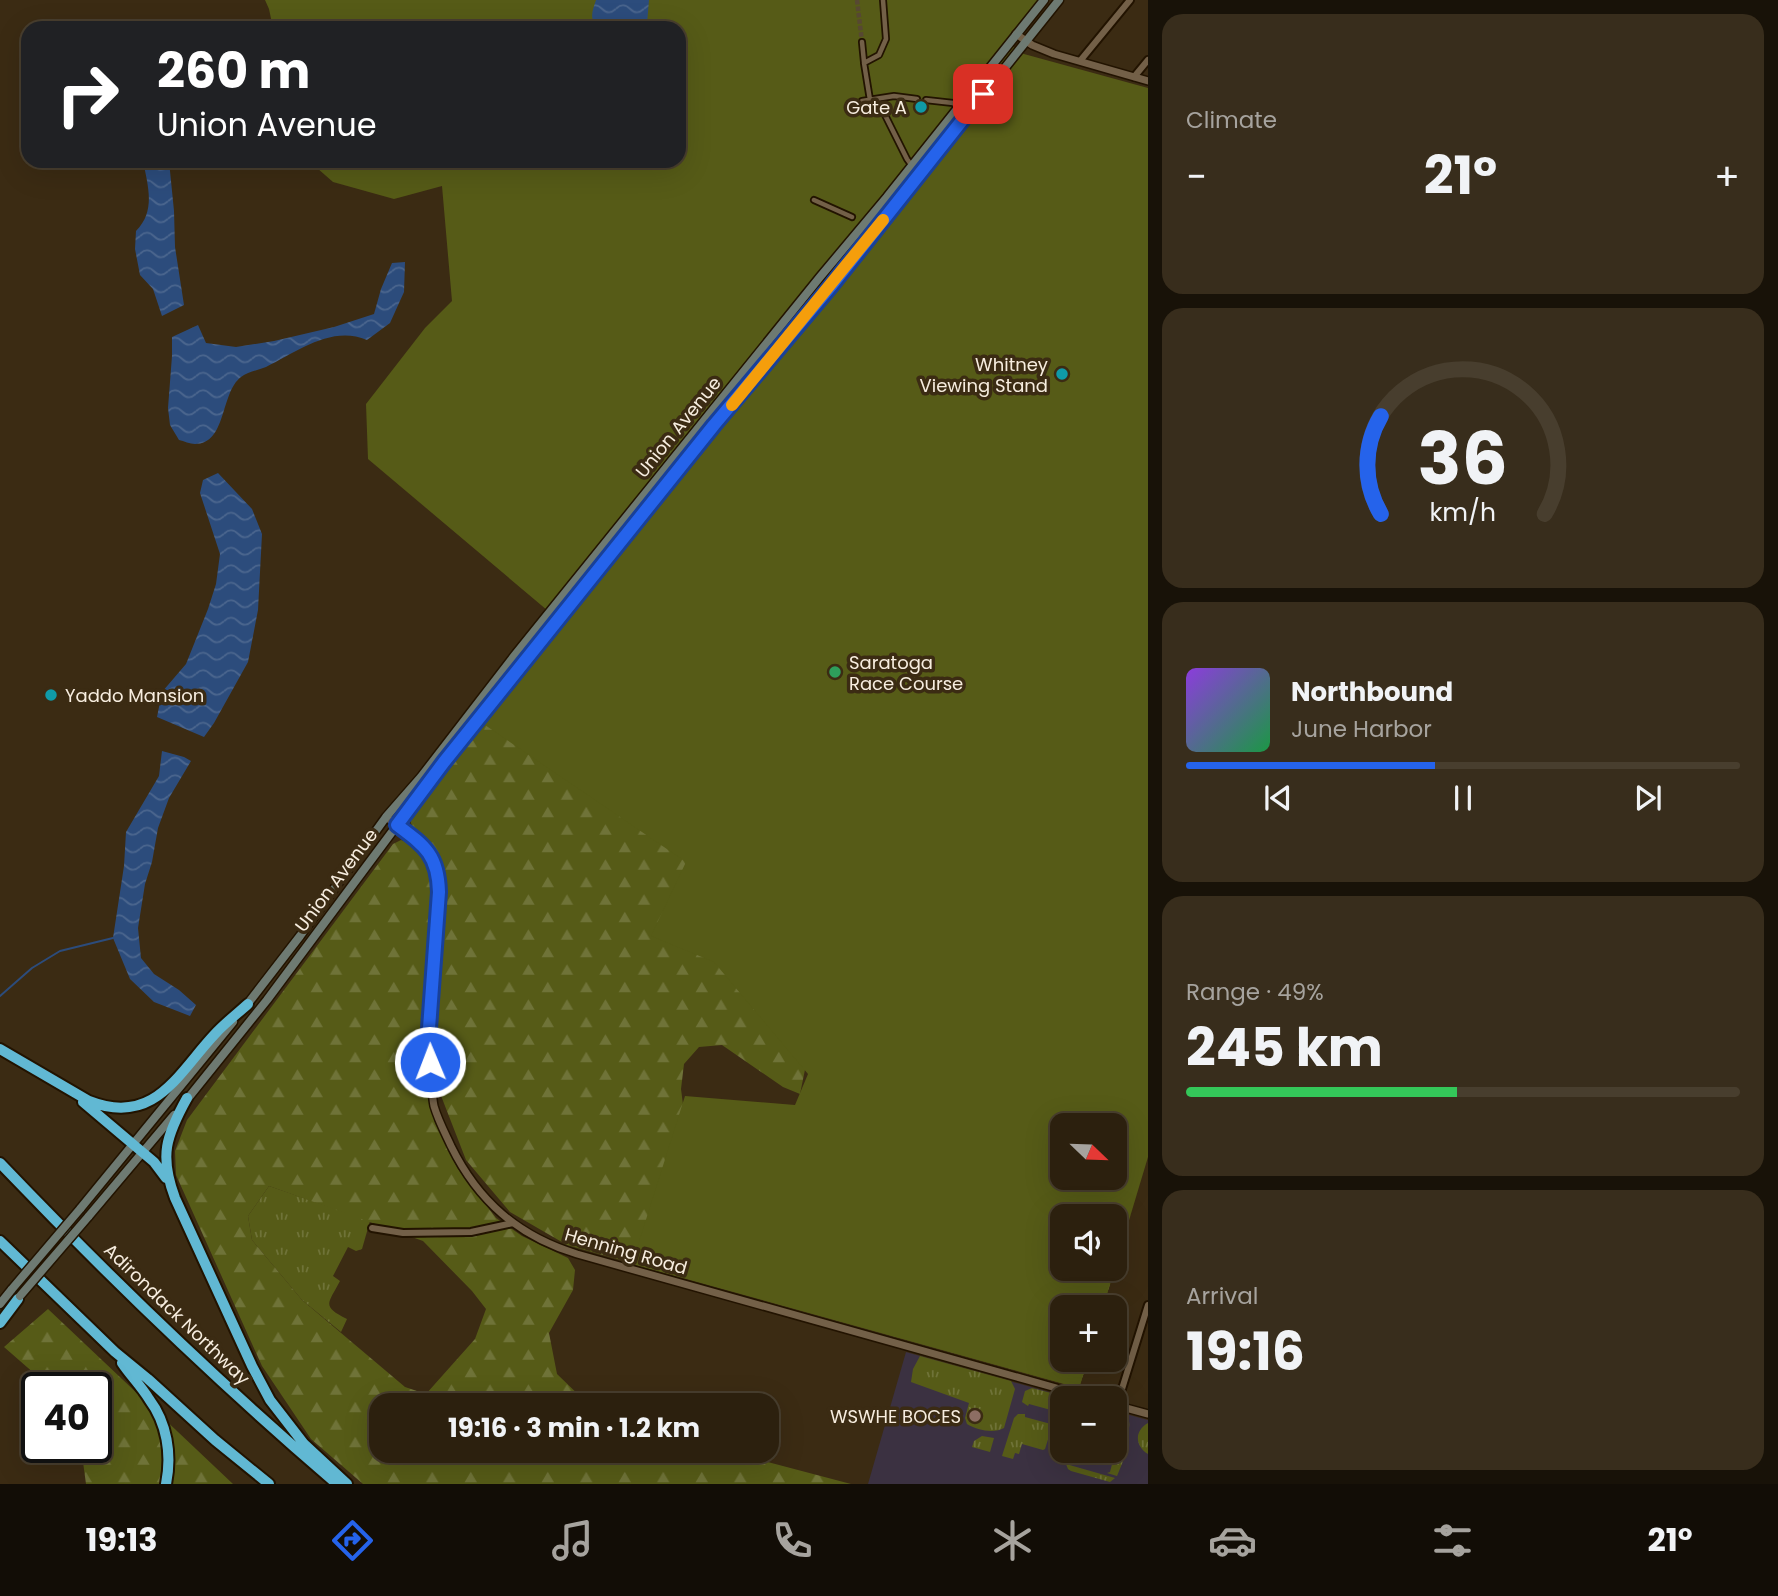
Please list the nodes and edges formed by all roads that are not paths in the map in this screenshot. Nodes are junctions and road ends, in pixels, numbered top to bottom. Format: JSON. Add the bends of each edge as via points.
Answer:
{"nodes":[{"id":1,"x":883,"y":0,"type":"edge"},
{"id":2,"x":1044,"y":0,"type":"edge"},
{"id":3,"x":1059,"y":0,"type":"edge"},
{"id":4,"x":1130,"y":0,"type":"edge"},
{"id":5,"x":1016,"y":34,"type":"junction"},
{"id":6,"x":1026,"y":41,"type":"junction"},
{"id":7,"x":862,"y":42,"type":"tunnel mouth"},
{"id":8,"x":1148,"y":60,"type":"edge"},
{"id":9,"x":1080,"y":61,"type":"junction"},
{"id":10,"x":864,"y":63,"type":"junction"},
{"id":11,"x":1134,"y":77,"type":"junction"},
{"id":12,"x":1148,"y":80,"type":"edge"},
{"id":13,"x":917,"y":99,"type":"dead end"},
{"id":14,"x":870,"y":100,"type":"junction"},
{"id":15,"x":926,"y":100,"type":"dead end"},
{"id":16,"x":862,"y":101,"type":"dead end"},
{"id":17,"x":959,"y":107,"type":"junction"},
{"id":18,"x":967,"y":115,"type":"junction"},
{"id":19,"x":912,"y":166,"type":"junction"},
{"id":20,"x":814,"y":200,"type":"dead end"},
{"id":21,"x":852,"y":217,"type":"dead end"},
{"id":22,"x":386,"y":817,"type":"junction"},
{"id":23,"x":397,"y":825,"type":"junction"},
{"id":24,"x":248,"y":1004,"type":"junction"},
{"id":25,"x":0,"y":1049,"type":"edge"},
{"id":26,"x":58,"y":1083,"type":"junction"},
{"id":27,"x":187,"y":1098,"type":"junction"},
{"id":28,"x":133,"y":1145,"type":"junction"},
{"id":29,"x":144,"y":1153,"type":"junction"},
{"id":30,"x":0,"y":1163,"type":"edge"},
{"id":31,"x":171,"y":1186,"type":"junction"},
{"id":32,"x":513,"y":1223,"type":"junction"},
{"id":33,"x":372,"y":1228,"type":"dead end"},
{"id":34,"x":0,"y":1241,"type":"edge"},
{"id":35,"x":17,"y":1295,"type":"junction"},
{"id":36,"x":0,"y":1304,"type":"edge"},
{"id":37,"x":1148,"y":1305,"type":"edge"},
{"id":38,"x":0,"y":1317,"type":"edge"},
{"id":39,"x":0,"y":1323,"type":"edge"},
{"id":40,"x":115,"y":1352,"type":"junction"},
{"id":41,"x":1050,"y":1386,"type":"edge"},
{"id":42,"x":1122,"y":1386,"type":"edge"},
{"id":43,"x":1127,"y":1408,"type":"edge"},
{"id":44,"x":1148,"y":1414,"type":"edge"},
{"id":45,"x":166,"y":1484,"type":"edge"},
{"id":46,"x":269,"y":1484,"type":"edge"},
{"id":47,"x":337,"y":1484,"type":"edge"},
{"id":48,"x":348,"y":1484,"type":"edge"}],
"edges":[{"from":1,"to":10,"type":"street","via":[[886,39],[879,55]]},
{"from":2,"to":5,"type":"main road","name":"Union Avenue"},
{"from":3,"to":6,"type":"main road","name":"Union Avenue"},
{"from":4,"to":9,"type":"street"},
{"from":5,"to":6,"type":"street"},
{"from":5,"to":17,"type":"main road","name":"Union Avenue"},
{"from":6,"to":9,"type":"street"},
{"from":6,"to":18,"type":"main road","name":"Union Avenue"},
{"from":7,"to":10,"type":"street"},
{"from":8,"to":11,"type":"street"},
{"from":9,"to":11,"type":"street"},
{"from":10,"to":14,"type":"street"},
{"from":11,"to":12,"type":"street"},
{"from":13,"to":14,"type":"street"},
{"from":14,"to":16,"type":"street"},
{"from":14,"to":19,"type":"street","via":[[882,109]]},
{"from":15,"to":17,"type":"street"},
{"from":17,"to":18,"type":"street"},
{"from":17,"to":19,"type":"main road","name":"Union Avenue"},
{"from":18,"to":23,"type":"main road","name":"Union Avenue"},
{"from":19,"to":22,"type":"main road","name":"Union Avenue"},
{"from":20,"to":21,"type":"street"},
{"from":22,"to":23,"type":"street","name":"Henning Road"},
{"from":22,"to":24,"type":"main road","name":"Union Avenue"},
{"from":23,"to":27,"type":"main road","name":"Union Avenue","via":[[267,1000]]},
{"from":23,"to":32,"type":"street","name":"Henning Road","via":[[424,847],[439,873],[428,1042],[434,1105],[463,1168]]},
{"from":24,"to":26,"type":"highway","via":[[166,1090],[145,1103],[125,1108],[104,1106]]},
{"from":24,"to":28,"type":"main road","name":"Union Avenue"},
{"from":25,"to":26,"type":"highway"},
{"from":26,"to":28,"type":"highway"},
{"from":27,"to":29,"type":"main road","name":"Union Avenue"},
{"from":27,"to":31,"type":"highway","via":[[166,1147]]},
{"from":28,"to":29,"type":"highway"},
{"from":28,"to":35,"type":"main road","name":"Union Avenue","bridge":true},
{"from":29,"to":31,"type":"highway"},
{"from":29,"to":35,"type":"main road","name":"Union Avenue","bridge":true},
{"from":30,"to":47,"type":"highway","name":"Adirondack Northway","via":[[179,1342]]},
{"from":31,"to":48,"type":"highway","via":[[261,1385],[304,1444]]},
{"from":32,"to":33,"type":"street","via":[[471,1232],[403,1233]]},
{"from":32,"to":41,"type":"street","name":"Henning Road","via":[[557,1248]]},
{"from":34,"to":40,"type":"highway"},
{"from":35,"to":36,"type":"main road","name":"Union Avenue"},
{"from":35,"to":38,"type":"main road","name":"Union Avenue"},
{"from":35,"to":39,"type":"highway"},
{"from":37,"to":42,"type":"street"},
{"from":40,"to":45,"type":"highway","via":[[161,1419],[168,1448]]},
{"from":40,"to":46,"type":"highway"},
{"from":43,"to":44,"type":"street"}]}
